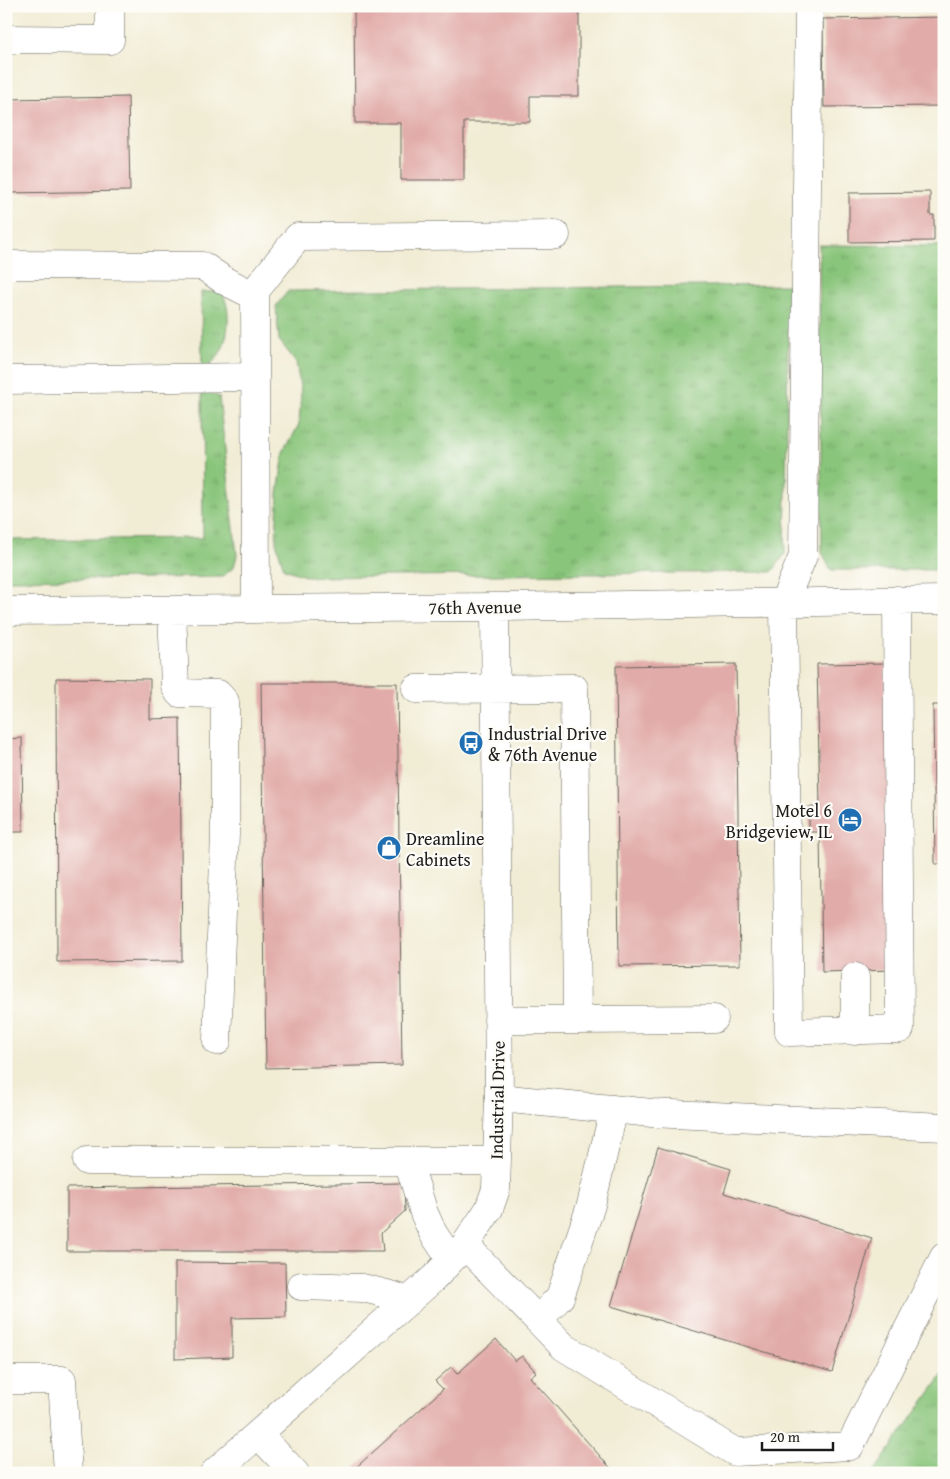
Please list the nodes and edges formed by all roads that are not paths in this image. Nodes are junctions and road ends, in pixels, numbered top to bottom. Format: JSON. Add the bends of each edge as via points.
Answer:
{"nodes":[{"id":1,"x":110,"y":6,"type":"edge"},
{"id":2,"x":809,"y":6,"type":"edge"},
{"id":3,"x":6,"y":39,"type":"edge"},
{"id":4,"x":556,"y":235,"type":"dead end"},
{"id":5,"x":6,"y":266,"type":"edge"},
{"id":6,"x":255,"y":296,"type":"junction"},
{"id":7,"x":255,"y":377,"type":"junction"},
{"id":8,"x":6,"y":380,"type":"edge"},
{"id":9,"x":897,"y":600,"type":"junction"},
{"id":10,"x":944,"y":600,"type":"edge"},
{"id":11,"x":784,"y":602,"type":"junction"},
{"id":12,"x":495,"y":607,"type":"junction"},
{"id":13,"x":256,"y":609,"type":"junction"},
{"id":14,"x":172,"y":610,"type":"junction"},
{"id":15,"x":6,"y":611,"type":"edge"},
{"id":16,"x":416,"y":689,"type":"dead end"},
{"id":17,"x":496,"y":690,"type":"junction"},
{"id":18,"x":855,"y":977,"type":"dead end"},
{"id":19,"x":714,"y":1019,"type":"dead end"},
{"id":20,"x":498,"y":1020,"type":"junction"},
{"id":21,"x":577,"y":1020,"type":"junction"},
{"id":22,"x":855,"y":1031,"type":"junction"},
{"id":23,"x":217,"y":1041,"type":"dead end"},
{"id":24,"x":498,"y":1098,"type":"junction"},
{"id":25,"x":614,"y":1109,"type":"junction"},
{"id":26,"x":944,"y":1127,"type":"edge"},
{"id":27,"x":87,"y":1161,"type":"dead end"},
{"id":28,"x":408,"y":1161,"type":"junction"},
{"id":29,"x":497,"y":1161,"type":"junction"},
{"id":30,"x":458,"y":1252,"type":"junction"},
{"id":31,"x":944,"y":1257,"type":"edge"},
{"id":32,"x":301,"y":1286,"type":"dead end"},
{"id":33,"x":408,"y":1301,"type":"junction"},
{"id":34,"x":538,"y":1320,"type":"junction"},
{"id":35,"x":6,"y":1380,"type":"edge"},
{"id":36,"x":258,"y":1434,"type":"junction"},
{"id":37,"x":68,"y":1473,"type":"edge"},
{"id":38,"x":214,"y":1473,"type":"edge"},
{"id":39,"x":295,"y":1473,"type":"edge"}],
"edges":[{"from":1,"to":3,"type":"street","via":[[110,40]]},
{"from":2,"to":11,"type":"street","via":[[802,556]]},
{"from":4,"to":6,"type":"street","via":[[298,237],[255,291]]},
{"from":5,"to":6,"type":"street","via":[[203,266]]},
{"from":6,"to":7,"type":"street"},
{"from":7,"to":8,"type":"street"},
{"from":7,"to":13,"type":"street"},
{"from":9,"to":10,"type":"street","name":"76th Avenue"},
{"from":9,"to":11,"type":"street","name":"76th Avenue"},
{"from":9,"to":22,"type":"street","via":[[900,1029]]},
{"from":11,"to":12,"type":"street","name":"76th Avenue"},
{"from":11,"to":22,"type":"street","via":[[789,1032]]},
{"from":12,"to":13,"type":"street","name":"76th Avenue"},
{"from":12,"to":17,"type":"street","name":"Industrial Drive"},
{"from":13,"to":14,"type":"street","name":"76th Avenue"},
{"from":14,"to":15,"type":"street","name":"76th Avenue"},
{"from":14,"to":23,"type":"street","via":[[175,686],[179,693],[218,694],[225,702],[225,834]]},
{"from":16,"to":17,"type":"street"},
{"from":17,"to":20,"type":"street","name":"Industrial Drive"},
{"from":17,"to":21,"type":"street","via":[[574,688]]},
{"from":18,"to":22,"type":"street"},
{"from":19,"to":21,"type":"street"},
{"from":20,"to":21,"type":"street"},
{"from":20,"to":24,"type":"street","name":"Industrial Drive"},
{"from":24,"to":25,"type":"street"},
{"from":24,"to":29,"type":"street","name":"Industrial Drive"},
{"from":25,"to":26,"type":"street"},
{"from":25,"to":34,"type":"street","via":[[591,1205],[560,1297]]},
{"from":27,"to":28,"type":"street"},
{"from":28,"to":29,"type":"street"},
{"from":28,"to":30,"type":"street","via":[[430,1226]]},
{"from":29,"to":30,"type":"street","name":"Industrial Drive","via":[[496,1189],[490,1209]]},
{"from":30,"to":33,"type":"street","name":"Industrial Drive"},
{"from":30,"to":34,"type":"street"},
{"from":31,"to":34,"type":"street","via":[[850,1446],[736,1452],[564,1347]]},
{"from":32,"to":33,"type":"street","via":[[363,1288]]},
{"from":33,"to":36,"type":"street","name":"Industrial Drive"},
{"from":35,"to":37,"type":"street","via":[[62,1380]]},
{"from":36,"to":38,"type":"street","name":"Industrial Drive"},
{"from":36,"to":39,"type":"street"}]}
